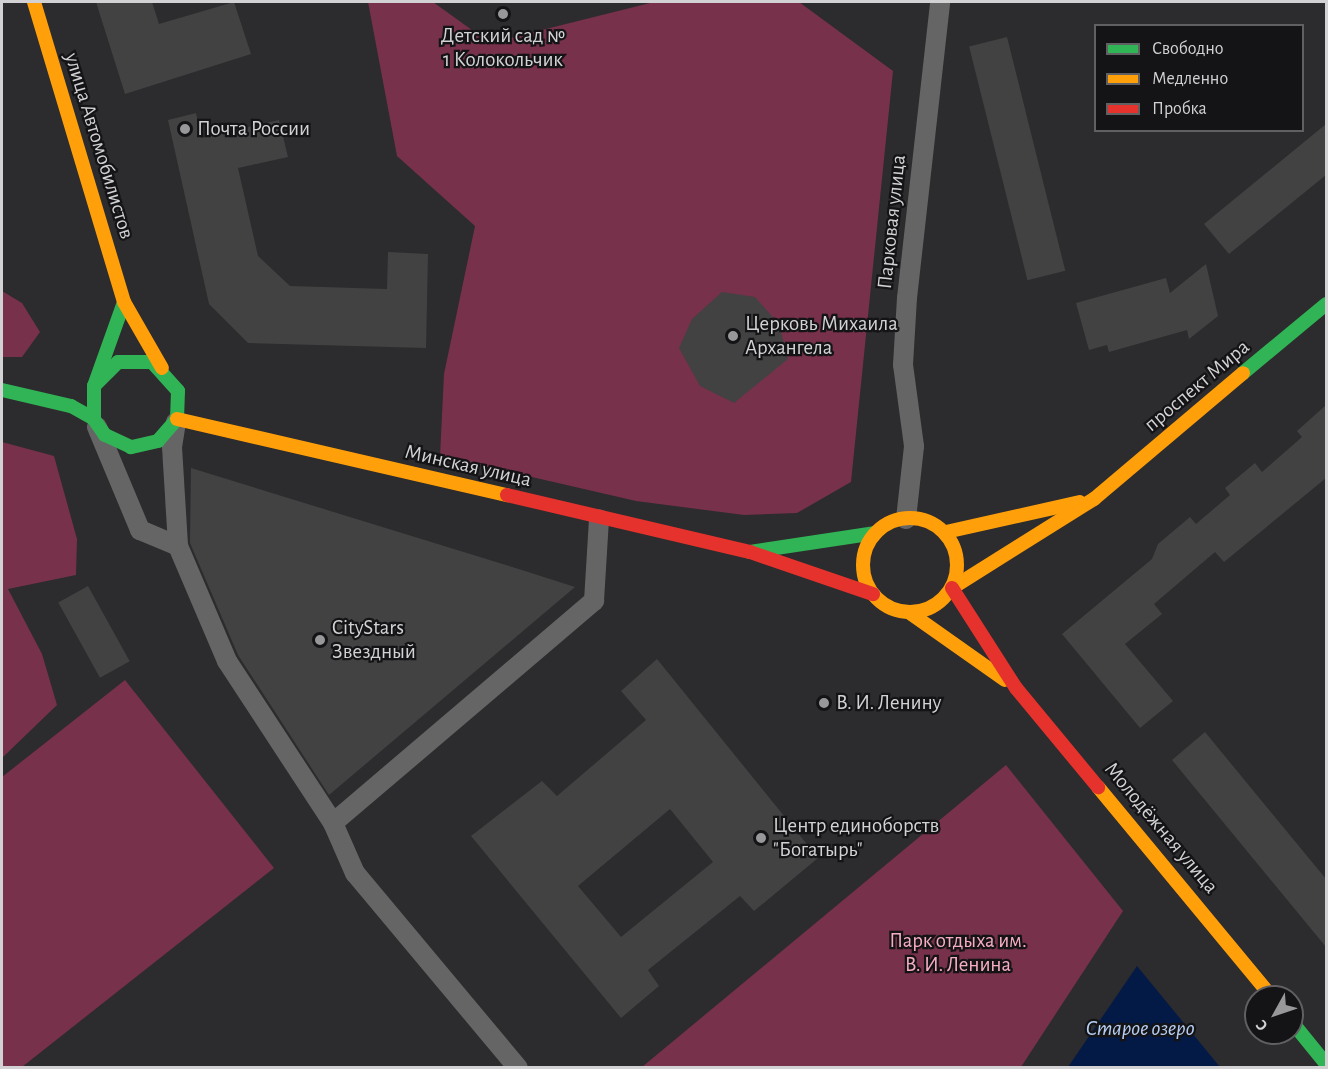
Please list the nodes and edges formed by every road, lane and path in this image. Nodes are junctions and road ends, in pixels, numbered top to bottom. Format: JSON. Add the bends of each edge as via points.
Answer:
{"nodes":[{"id":1,"x":34,"y":2,"type":"edge"},
{"id":2,"x":940,"y":2,"type":"edge"},
{"id":3,"x":124,"y":302,"type":"junction"},
{"id":4,"x":1326,"y":304,"type":"edge"},
{"id":5,"x":162,"y":368,"type":"junction"},
{"id":6,"x":2,"y":390,"type":"edge"},
{"id":7,"x":93,"y":390,"type":"junction"},
{"id":8,"x":36,"y":396,"type":"junction"},
{"id":9,"x":177,"y":419,"type":"junction"},
{"id":10,"x":95,"y":422,"type":"junction"},
{"id":11,"x":1094,"y":499,"type":"junction"},
{"id":12,"x":599,"y":519,"type":"junction"},
{"id":13,"x":906,"y":519,"type":"junction"},
{"id":14,"x":946,"y":532,"type":"junction"},
{"id":15,"x":876,"y":533,"type":"junction"},
{"id":16,"x":178,"y":546,"type":"junction"},
{"id":17,"x":750,"y":552,"type":"junction"},
{"id":18,"x":952,"y":588,"type":"junction"},
{"id":19,"x":873,"y":594,"type":"junction"},
{"id":20,"x":910,"y":613,"type":"junction"},
{"id":21,"x":1016,"y":688,"type":"junction"},
{"id":22,"x":333,"y":823,"type":"junction"},
{"id":23,"x":1262,"y":985,"type":"edge"},
{"id":24,"x":1304,"y":1037,"type":"edge"},
{"id":25,"x":1326,"y":1064,"type":"edge"},
{"id":26,"x":518,"y":1068,"type":"edge"}],
"edges":[{"from":1,"to":3,"type":"street","name":"улица Автомобилистов"},
{"from":2,"to":13,"type":"street","name":"Парковая улица","via":[[907,298],[903,365],[914,446]]},
{"from":3,"to":5,"type":"street","name":"улица Автомобилистов"},
{"from":3,"to":7,"type":"street"},
{"from":4,"to":11,"type":"street","name":"проспект Мира"},
{"from":5,"to":7,"type":"street","via":[[129,359],[108,368]]},
{"from":5,"to":9,"type":"street","via":[[178,391]]},
{"from":6,"to":8,"type":"street"},
{"from":7,"to":8,"type":"street"},
{"from":7,"to":10,"type":"street"},
{"from":8,"to":10,"type":"street"},
{"from":9,"to":10,"type":"street","via":[[158,441],[131,447],[117,444]]},
{"from":9,"to":12,"type":"street","name":"Минская улица"},
{"from":9,"to":16,"type":"street","via":[[172,447]]},
{"from":10,"to":16,"type":"street","via":[[140,530]]},
{"from":11,"to":14,"type":"street","name":"проспект Мира"},
{"from":11,"to":18,"type":"street","name":"проспект Мира"},
{"from":12,"to":17,"type":"street","name":"Минская улица"},
{"from":12,"to":22,"type":"street","via":[[594,601]]},
{"from":13,"to":14,"type":"street","via":[[919,518]]},
{"from":13,"to":15,"type":"street"},
{"from":14,"to":18,"type":"street","via":[[958,568]]},
{"from":15,"to":17,"type":"street","name":"Минская улица"},
{"from":15,"to":19,"type":"street","via":[[863,570]]},
{"from":16,"to":22,"type":"street","via":[[227,661]]},
{"from":17,"to":19,"type":"street","name":"Минская улица"},
{"from":18,"to":20,"type":"street","via":[[940,602]]},
{"from":18,"to":21,"type":"street","name":"Молодёжная улица"},
{"from":19,"to":20,"type":"street","via":[[890,608]]},
{"from":20,"to":21,"type":"street","name":"Молодёжная улица"},
{"from":21,"to":23,"type":"street","name":"Молодёжная улица"},
{"from":22,"to":26,"type":"street","via":[[355,873]]},
{"from":24,"to":25,"type":"street"}]}
